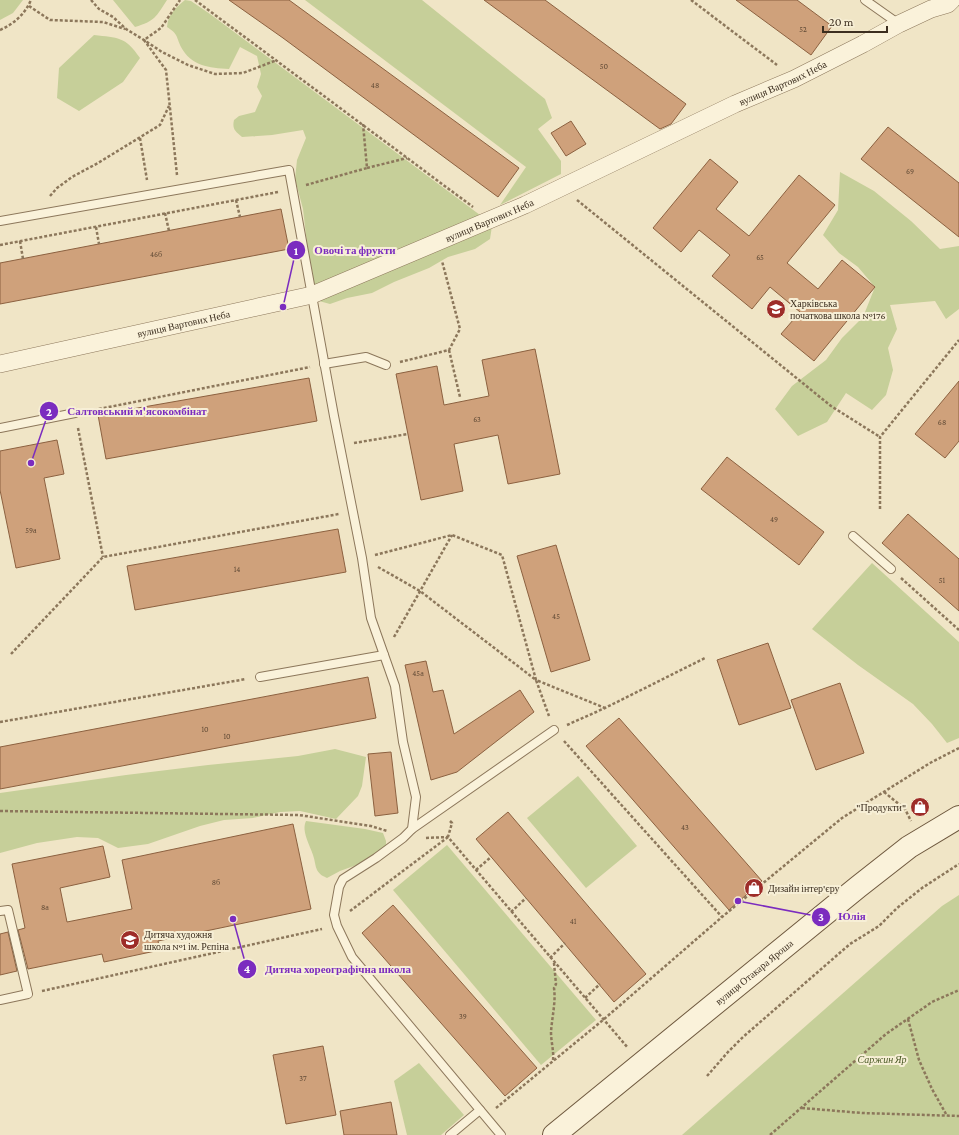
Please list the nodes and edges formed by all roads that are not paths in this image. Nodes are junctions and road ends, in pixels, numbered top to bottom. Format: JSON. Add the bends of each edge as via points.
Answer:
{"nodes":[{"id":1,"x":865,"y":0,"type":"edge"},
{"id":2,"x":952,"y":0,"type":"edge"},
{"id":3,"x":899,"y":24,"type":"junction"},
{"id":4,"x":0,"y":221,"type":"edge"},
{"id":5,"x":312,"y":295,"type":"junction"},
{"id":6,"x":0,"y":364,"type":"edge"},
{"id":7,"x":324,"y":364,"type":"junction"},
{"id":8,"x":386,"y":365,"type":"road end"},
{"id":9,"x":75,"y":413,"type":"road end"},
{"id":10,"x":0,"y":428,"type":"edge"},
{"id":11,"x":853,"y":536,"type":"dead end"},
{"id":12,"x":891,"y":569,"type":"road end"},
{"id":13,"x":384,"y":655,"type":"junction"},
{"id":14,"x":260,"y":677,"type":"road end"},
{"id":15,"x":554,"y":730,"type":"road end"},
{"id":16,"x":959,"y":818,"type":"edge"},
{"id":17,"x":412,"y":829,"type":"junction"},
{"id":18,"x":0,"y":911,"type":"edge"},
{"id":19,"x":0,"y":1000,"type":"edge"},
{"id":20,"x":480,"y":1110,"type":"junction"},
{"id":21,"x":450,"y":1135,"type":"edge"},
{"id":22,"x":501,"y":1135,"type":"edge"},
{"id":23,"x":554,"y":1135,"type":"edge"}],
"edges":[{"from":1,"to":3,"type":"lane"},
{"from":2,"to":3,"type":"street","name":"вулиця Вартових Неба"},
{"from":3,"to":5,"type":"street","name":"вулиця Вартових Неба","via":[[794,79],[735,104],[525,205]]},
{"from":4,"to":5,"type":"lane","via":[[289,170]]},
{"from":5,"to":6,"type":"street","name":"вулиця Вартових Неба"},
{"from":5,"to":7,"type":"lane"},
{"from":7,"to":8,"type":"lane","via":[[366,357]]},
{"from":7,"to":13,"type":"lane","via":[[362,558],[371,618]]},
{"from":9,"to":10,"type":"lane"},
{"from":11,"to":12,"type":"lane"},
{"from":13,"to":14,"type":"lane"},
{"from":13,"to":17,"type":"lane","via":[[394,686],[403,742],[416,797]]},
{"from":15,"to":17,"type":"lane"},
{"from":16,"to":23,"type":"street","name":"вулиця Отакара Яроша","via":[[909,847]]},
{"from":17,"to":20,"type":"lane","via":[[404,838],[343,879],[338,887],[334,915],[352,957]]},
{"from":18,"to":19,"type":"lane","via":[[8,910],[28,994]]},
{"from":20,"to":21,"type":"lane"},
{"from":20,"to":22,"type":"lane"}]}
